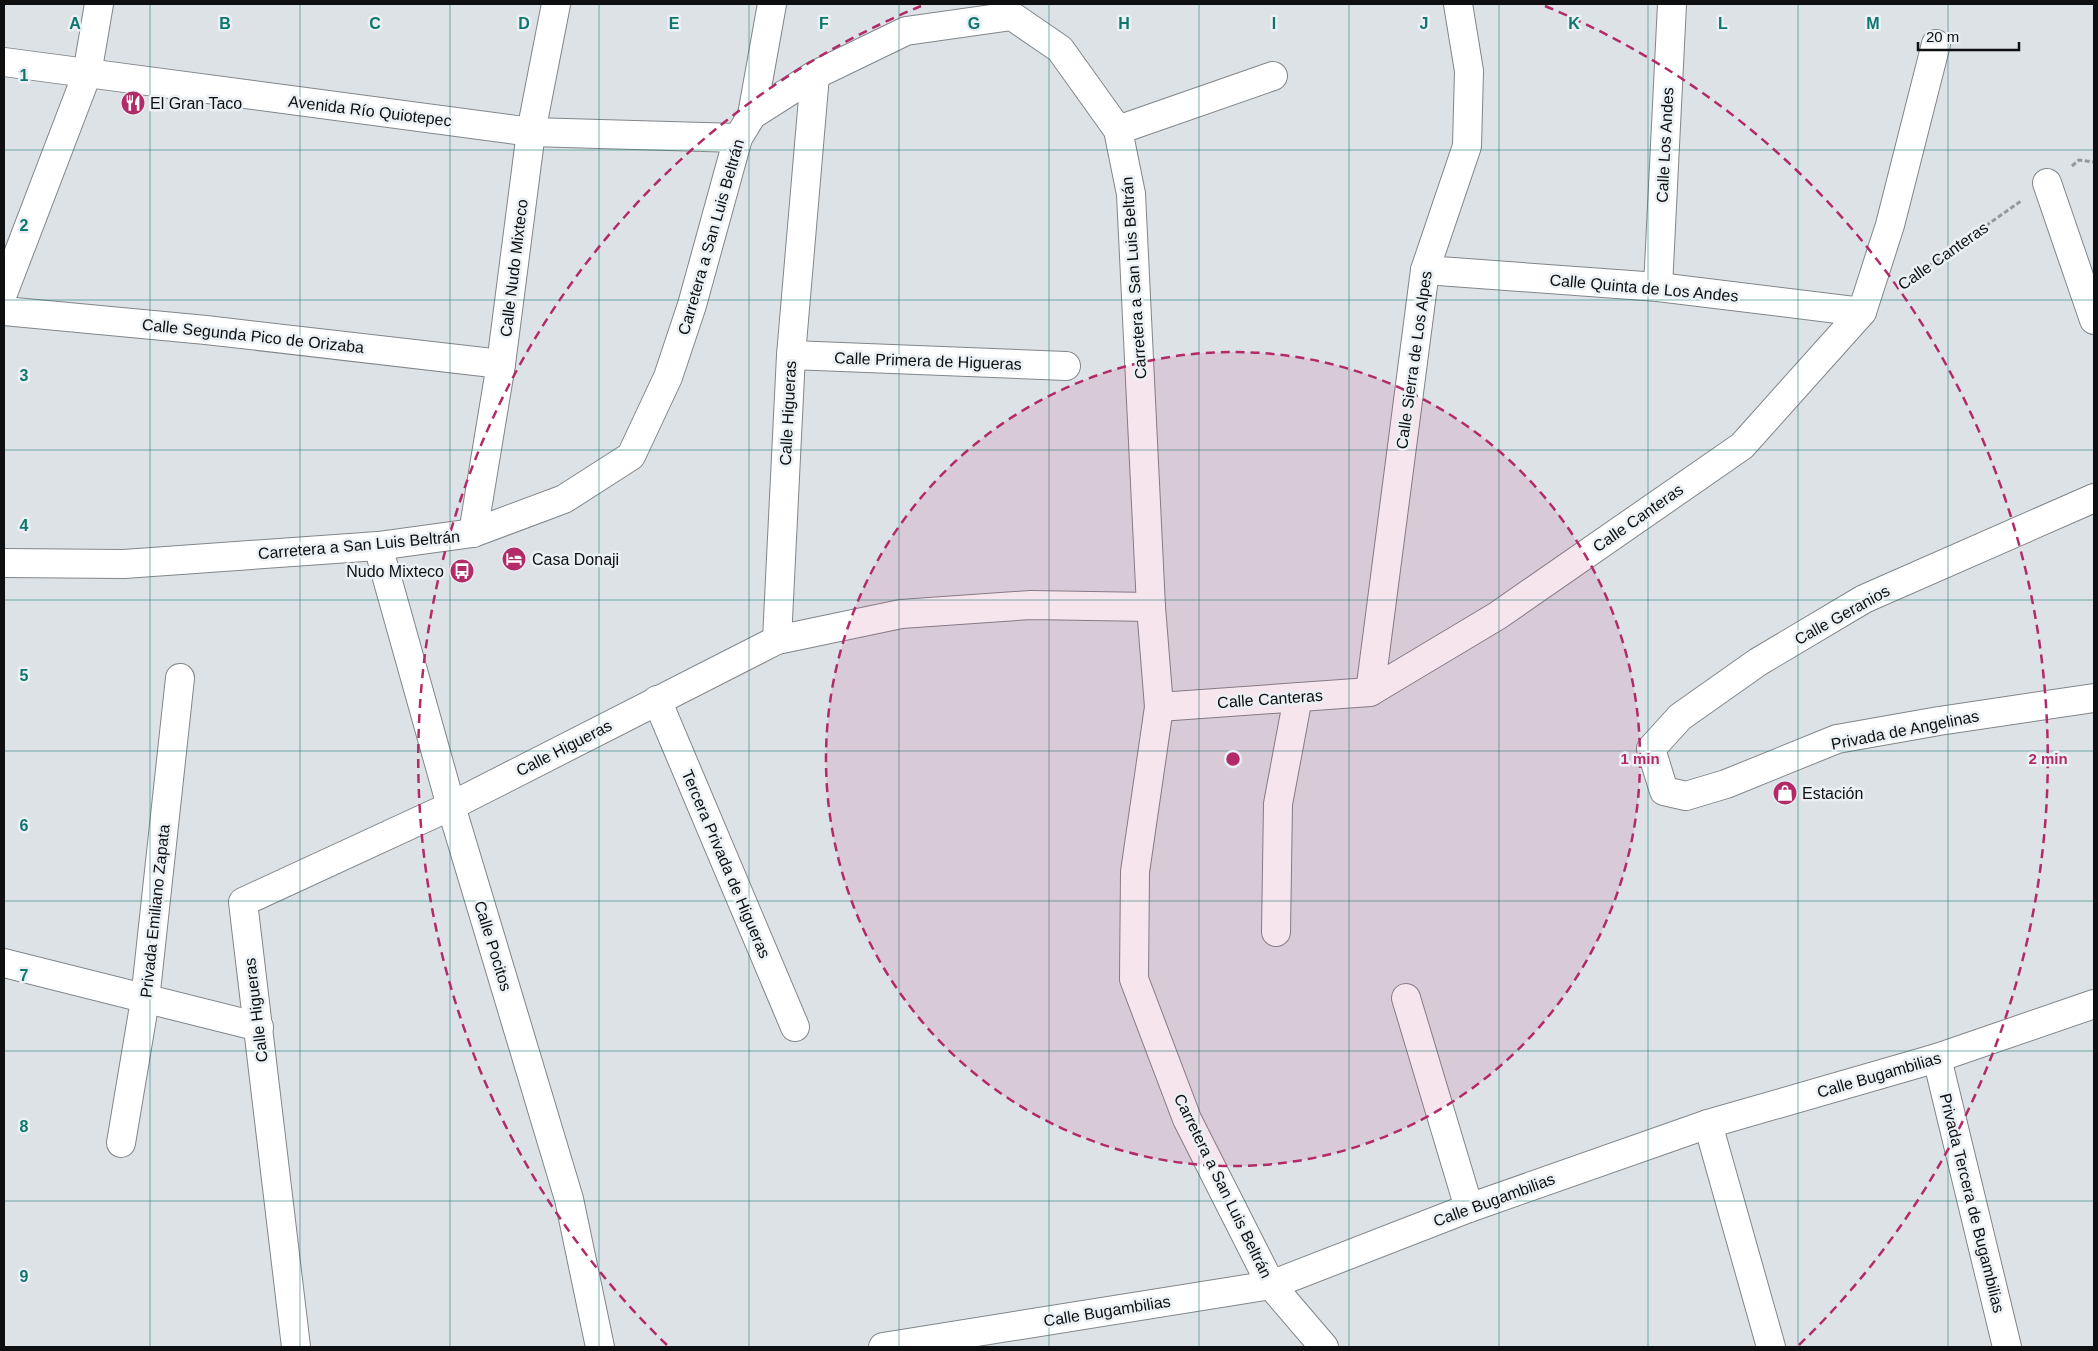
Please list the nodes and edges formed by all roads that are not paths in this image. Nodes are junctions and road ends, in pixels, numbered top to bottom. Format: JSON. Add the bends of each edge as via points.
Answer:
{"nodes":[{"id":1,"x":99,"y":4,"type":"edge"},
{"id":2,"x":556,"y":4,"type":"edge"},
{"id":3,"x":772,"y":4,"type":"edge"},
{"id":4,"x":1458,"y":4,"type":"edge"},
{"id":5,"x":1672,"y":4,"type":"edge"},
{"id":6,"x":1013,"y":10,"type":"edge"},
{"id":7,"x":1936,"y":44,"type":"dead end"},
{"id":8,"x":4,"y":62,"type":"edge"},
{"id":9,"x":87,"y":74,"type":"junction"},
{"id":10,"x":815,"y":75,"type":"junction"},
{"id":11,"x":1273,"y":76,"type":"dead end"},
{"id":12,"x":752,"y":115,"type":"junction"},
{"id":13,"x":1118,"y":130,"type":"junction"},
{"id":14,"x":531,"y":132,"type":"junction"},
{"id":15,"x":738,"y":138,"type":"junction"},
{"id":16,"x":2046,"y":183,"type":"road end"},
{"id":17,"x":1425,"y":270,"type":"junction"},
{"id":18,"x":1658,"y":287,"type":"junction"},
{"id":19,"x":4,"y":291,"type":"edge"},
{"id":20,"x":4,"y":311,"type":"edge"},
{"id":21,"x":1862,"y":312,"type":"junction"},
{"id":22,"x":2094,"y":320,"type":"edge"},
{"id":23,"x":791,"y":356,"type":"junction"},
{"id":24,"x":501,"y":364,"type":"junction"},
{"id":25,"x":1066,"y":366,"type":"dead end"},
{"id":26,"x":2094,"y":498,"type":"edge"},
{"id":27,"x":473,"y":534,"type":"junction"},
{"id":28,"x":378,"y":546,"type":"junction"},
{"id":29,"x":4,"y":564,"type":"edge"},
{"id":30,"x":1151,"y":608,"type":"junction"},
{"id":31,"x":777,"y":640,"type":"junction"},
{"id":32,"x":180,"y":678,"type":"dead end"},
{"id":33,"x":1370,"y":692,"type":"junction"},
{"id":34,"x":1298,"y":697,"type":"junction"},
{"id":35,"x":2094,"y":698,"type":"edge"},
{"id":36,"x":657,"y":700,"type":"junction"},
{"id":37,"x":1159,"y":707,"type":"junction"},
{"id":38,"x":1664,"y":791,"type":"joint"},
{"id":39,"x":451,"y":806,"type":"junction"},
{"id":40,"x":1276,"y":932,"type":"dead end"},
{"id":41,"x":4,"y":963,"type":"edge"},
{"id":42,"x":1406,"y":998,"type":"dead end"},
{"id":43,"x":145,"y":1000,"type":"junction"},
{"id":44,"x":2094,"y":1004,"type":"edge"},
{"id":45,"x":259,"y":1027,"type":"junction"},
{"id":46,"x":795,"y":1028,"type":"dead end"},
{"id":47,"x":1937,"y":1058,"type":"junction"},
{"id":48,"x":1708,"y":1124,"type":"junction"},
{"id":49,"x":121,"y":1143,"type":"dead end"},
{"id":50,"x":1469,"y":1208,"type":"junction"},
{"id":51,"x":1271,"y":1285,"type":"junction"},
{"id":52,"x":296,"y":1347,"type":"edge"},
{"id":53,"x":600,"y":1347,"type":"edge"},
{"id":54,"x":883,"y":1347,"type":"edge"},
{"id":55,"x":1324,"y":1347,"type":"edge"},
{"id":56,"x":1772,"y":1347,"type":"edge"},
{"id":57,"x":2007,"y":1347,"type":"edge"}],
"edges":[{"from":1,"to":9,"type":"street"},
{"from":2,"to":14,"type":"street","name":"Calle Nudo Mixteco"},
{"from":3,"to":12,"type":"street"},
{"from":4,"to":17,"type":"street","name":"Calle Sierra de Los Alpes","via":[[1469,71],[1467,146]]},
{"from":5,"to":18,"type":"street","name":"Calle Los Andes"},
{"from":6,"to":10,"type":"street","name":"Carretera a San Luis Beltrán","via":[[906,31]]},
{"from":6,"to":13,"type":"street","name":"Carretera a San Luis Beltrán","via":[[1060,49]]},
{"from":7,"to":21,"type":"street","via":[[1890,225]]},
{"from":8,"to":9,"type":"street","name":"Avenida Río Quiotepec"},
{"from":9,"to":14,"type":"street","name":"Avenida Río Quiotepec"},
{"from":9,"to":19,"type":"street"},
{"from":10,"to":12,"type":"street","name":"Carretera a San Luis Beltrán"},
{"from":10,"to":23,"type":"street","name":"Calle Higueras"},
{"from":11,"to":13,"type":"street"},
{"from":12,"to":15,"type":"street","name":"Carretera a San Luis Beltrán"},
{"from":13,"to":30,"type":"street","name":"Carretera a San Luis Beltrán","via":[[1131,194]]},
{"from":14,"to":15,"type":"street","name":"Avenida Río Quiotepec"},
{"from":14,"to":24,"type":"street","name":"Calle Nudo Mixteco"},
{"from":15,"to":27,"type":"street","name":"Carretera a San Luis Beltrán","via":[[692,306],[668,377],[631,456],[564,499]]},
{"from":16,"to":22,"type":"street"},
{"from":17,"to":18,"type":"street","name":"Calle Quinta de Los Andes"},
{"from":17,"to":33,"type":"street","name":"Calle Sierra de Los Alpes"},
{"from":18,"to":21,"type":"street","name":"Calle Quinta de Los Andes"},
{"from":20,"to":24,"type":"street","name":"Calle Segunda Pico de Orizaba","via":[[206,330]]},
{"from":21,"to":33,"type":"street","name":"Calle Canteras","via":[[1742,446],[1498,616]]},
{"from":23,"to":25,"type":"street","name":"Calle Primera de Higueras"},
{"from":23,"to":31,"type":"street","name":"Calle Higueras"},
{"from":24,"to":27,"type":"street","name":"Calle Nudo Mixteco"},
{"from":26,"to":38,"type":"street","name":"Calle Geranios","via":[[1864,599],[1758,662],[1680,718],[1651,749]]},
{"from":27,"to":28,"type":"street","name":"Carretera a San Luis Beltrán"},
{"from":28,"to":29,"type":"street","name":"Carretera a San Luis Beltrán","via":[[124,564]]},
{"from":28,"to":39,"type":"street","name":"Calle Pocitos"},
{"from":30,"to":31,"type":"street","via":[[1031,605],[901,614]]},
{"from":30,"to":37,"type":"street","name":"Carretera a San Luis Beltrán"},
{"from":31,"to":36,"type":"street","name":"Calle Higueras"},
{"from":32,"to":43,"type":"street","name":"Privada Emiliano Zapata"},
{"from":33,"to":34,"type":"street","name":"Calle Canteras"},
{"from":34,"to":37,"type":"street","name":"Calle Canteras"},
{"from":34,"to":40,"type":"street","via":[[1278,804]]},
{"from":35,"to":38,"type":"street","name":"Privada de Angelinas","via":[[1837,739],[1710,789],[1686,796]]},
{"from":36,"to":39,"type":"street","name":"Calle Higueras"},
{"from":36,"to":46,"type":"street","name":"Tercera Privada de Higueras"},
{"from":37,"to":51,"type":"street","name":"Carretera a San Luis Beltrán","via":[[1135,872],[1134,979],[1187,1119]]},
{"from":39,"to":45,"type":"street","name":"Calle Higueras","via":[[243,902]]},
{"from":39,"to":53,"type":"street","name":"Calle Pocitos","via":[[569,1199]]},
{"from":41,"to":43,"type":"street"},
{"from":42,"to":50,"type":"street"},
{"from":43,"to":45,"type":"street"},
{"from":43,"to":49,"type":"street","name":"Privada Emiliano Zapata"},
{"from":44,"to":47,"type":"street","name":"Calle Bugambilias"},
{"from":45,"to":52,"type":"street","name":"Calle Higueras"},
{"from":47,"to":48,"type":"street","name":"Calle Bugambilias"},
{"from":47,"to":57,"type":"street","name":"Privada Tercera de Bugambilias"},
{"from":48,"to":50,"type":"street","name":"Calle Bugambilias"},
{"from":48,"to":56,"type":"street"},
{"from":50,"to":51,"type":"street","name":"Calle Bugambilias"},
{"from":51,"to":54,"type":"street","name":"Calle Bugambilias"},
{"from":51,"to":55,"type":"street","name":"Carretera a San Luis Beltrán"}]}
